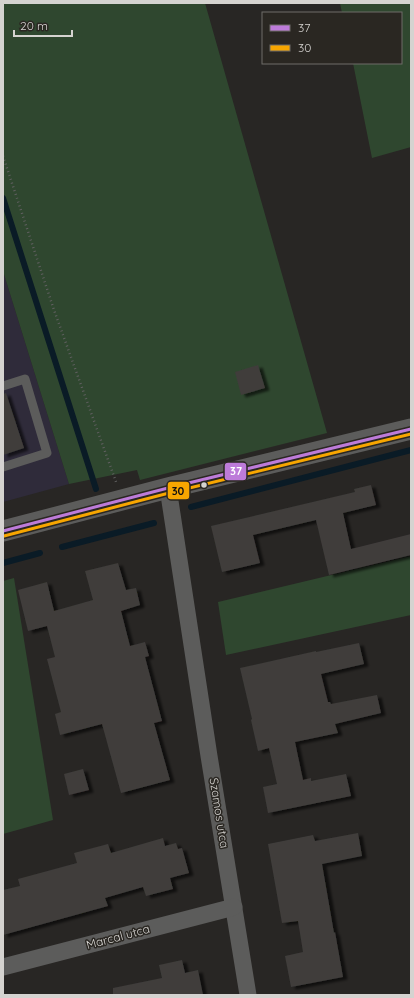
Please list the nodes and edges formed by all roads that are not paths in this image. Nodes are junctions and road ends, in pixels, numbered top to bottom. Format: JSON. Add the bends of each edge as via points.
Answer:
{"nodes":[{"id":1,"x":3,"y":386,"type":"edge"},
{"id":2,"x":411,"y":429,"type":"edge"},
{"id":3,"x":3,"y":467,"type":"edge"},
{"id":4,"x":168,"y":488,"type":"junction"},
{"id":5,"x":3,"y":531,"type":"edge"},
{"id":6,"x":234,"y":907,"type":"junction"},
{"id":7,"x":3,"y":966,"type":"edge"},
{"id":8,"x":248,"y":995,"type":"edge"}],
"edges":[{"from":1,"to":3,"type":"lane","via":[[26,379],[47,452]]},
{"from":2,"to":4,"type":"street"},
{"from":4,"to":5,"type":"street"},
{"from":4,"to":6,"type":"street","name":"Szamos utca"},
{"from":6,"to":7,"type":"street","name":"Marcal utca"},
{"from":6,"to":8,"type":"street","name":"Szamos utca"}]}
